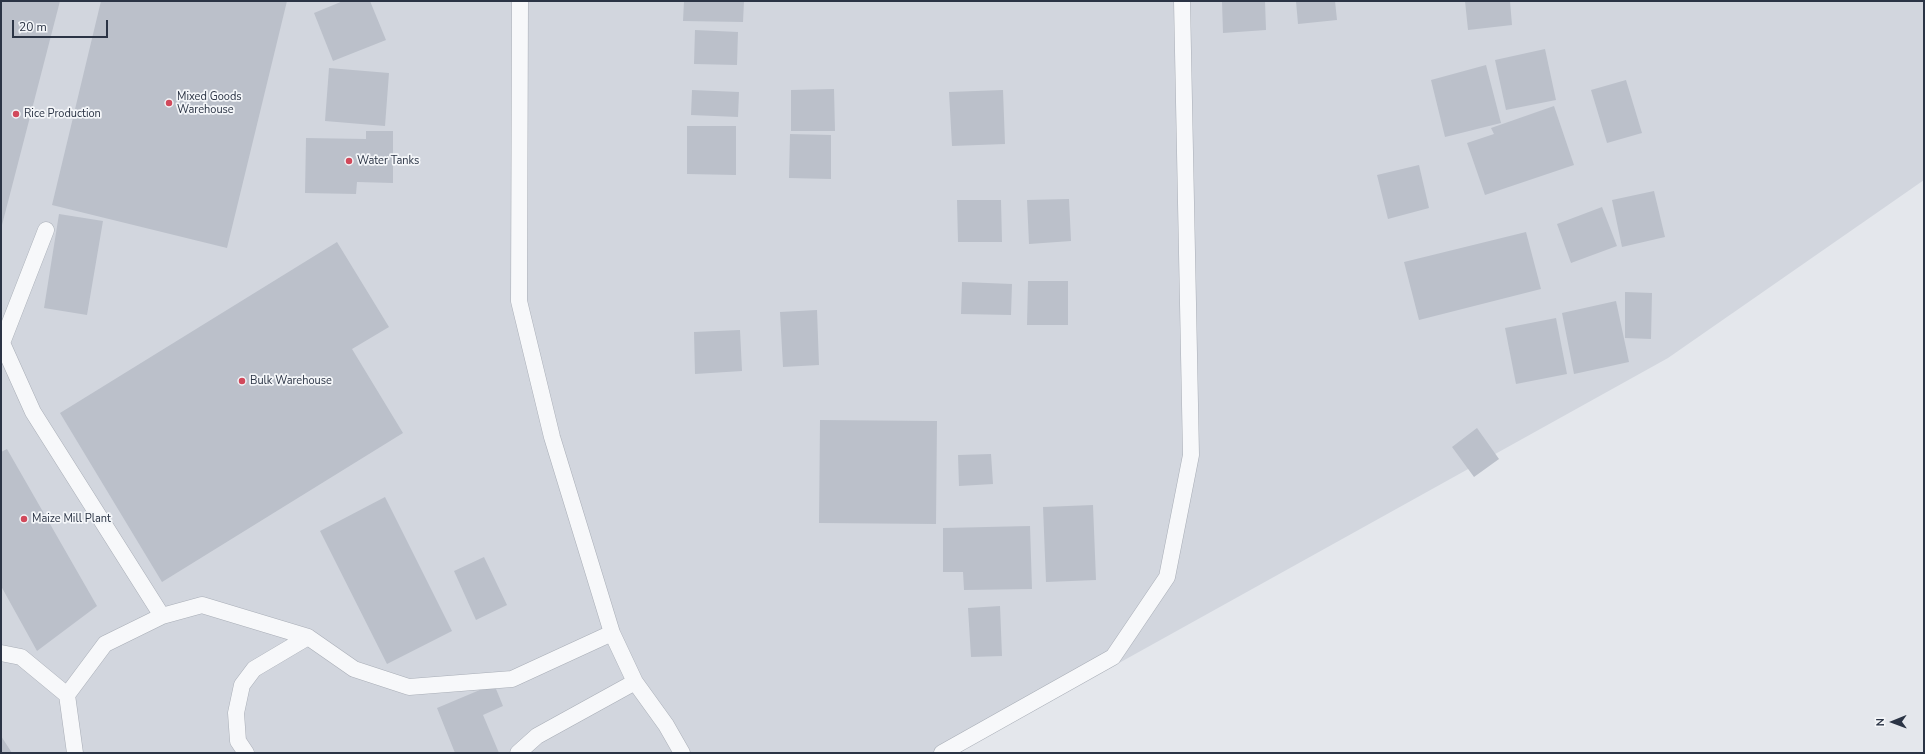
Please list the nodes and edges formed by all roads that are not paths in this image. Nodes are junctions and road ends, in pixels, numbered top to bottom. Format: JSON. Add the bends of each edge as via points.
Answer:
{"nodes":[{"id":1,"x":520,"y":1,"type":"edge"},
{"id":2,"x":1182,"y":1,"type":"edge"},
{"id":3,"x":46,"y":230,"type":"dead end"},
{"id":4,"x":1,"y":343,"type":"edge"},
{"id":5,"x":162,"y":616,"type":"junction"},
{"id":6,"x":612,"y":633,"type":"junction"},
{"id":7,"x":308,"y":637,"type":"junction"},
{"id":8,"x":1,"y":653,"type":"edge"},
{"id":9,"x":635,"y":682,"type":"junction"},
{"id":10,"x":68,"y":695,"type":"junction"},
{"id":11,"x":75,"y":753,"type":"edge"},
{"id":12,"x":246,"y":753,"type":"edge"},
{"id":13,"x":518,"y":753,"type":"edge"},
{"id":14,"x":682,"y":753,"type":"edge"},
{"id":15,"x":942,"y":753,"type":"edge"}],
"edges":[{"from":1,"to":6,"type":"lane","via":[[520,301],[552,437]]},
{"from":2,"to":15,"type":"lane","via":[[1191,455],[1167,577],[1113,657]]},
{"from":3,"to":4,"type":"lane"},
{"from":4,"to":5,"type":"lane","via":[[34,412]]},
{"from":5,"to":7,"type":"lane","via":[[202,605]]},
{"from":5,"to":10,"type":"lane","via":[[105,644]]},
{"from":6,"to":7,"type":"lane","via":[[512,679],[409,687],[354,669]]},
{"from":6,"to":9,"type":"lane"},
{"from":7,"to":12,"type":"lane","via":[[254,669],[242,685],[236,713],[238,741]]},
{"from":8,"to":10,"type":"lane","via":[[21,657]]},
{"from":9,"to":13,"type":"lane","via":[[537,736]]},
{"from":9,"to":14,"type":"lane","via":[[666,724]]},
{"from":10,"to":11,"type":"lane"}]}
